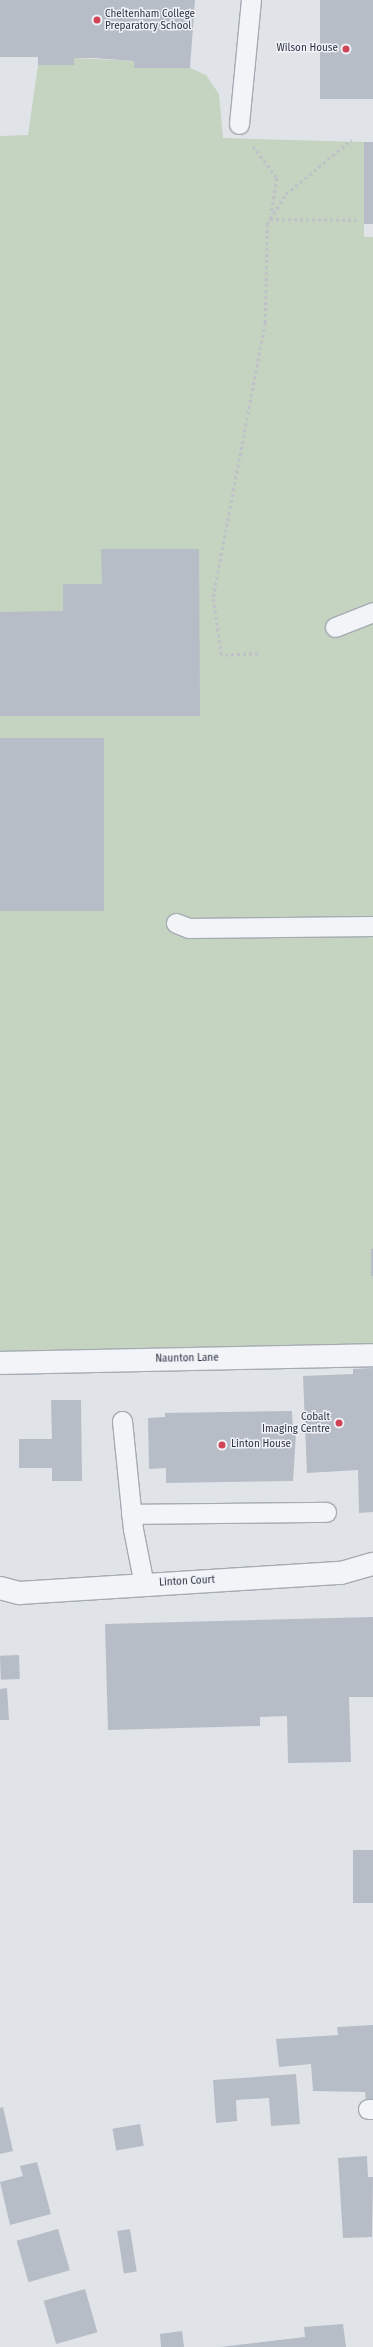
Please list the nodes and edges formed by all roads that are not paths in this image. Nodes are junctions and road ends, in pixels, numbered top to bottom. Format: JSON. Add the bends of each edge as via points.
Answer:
{"nodes":[{"id":1,"x":251,"y":0,"type":"edge"},
{"id":2,"x":239,"y":124,"type":"road end"},
{"id":3,"x":373,"y":612,"type":"edge"},
{"id":4,"x":335,"y":627,"type":"dead end"},
{"id":5,"x":176,"y":923,"type":"dead end"},
{"id":6,"x":373,"y":926,"type":"edge"},
{"id":7,"x":373,"y":1354,"type":"edge"},
{"id":8,"x":0,"y":1363,"type":"edge"},
{"id":9,"x":122,"y":1421,"type":"dead end"},
{"id":10,"x":326,"y":1512,"type":"dead end"},
{"id":11,"x":131,"y":1514,"type":"junction"},
{"id":12,"x":373,"y":1564,"type":"edge"},
{"id":13,"x":144,"y":1585,"type":"junction"},
{"id":14,"x":0,"y":1588,"type":"edge"}],
"edges":[{"from":1,"to":2,"type":"lane"},
{"from":3,"to":4,"type":"lane"},
{"from":5,"to":6,"type":"lane","via":[[188,928]]},
{"from":7,"to":8,"type":"street","name":"Naunton Lane"},
{"from":9,"to":11,"type":"lane"},
{"from":10,"to":11,"type":"lane"},
{"from":11,"to":13,"type":"lane"},
{"from":12,"to":13,"type":"street","name":"Linton Court","via":[[341,1573]]},
{"from":13,"to":14,"type":"street","name":"Linton Court","via":[[19,1593]]}]}
